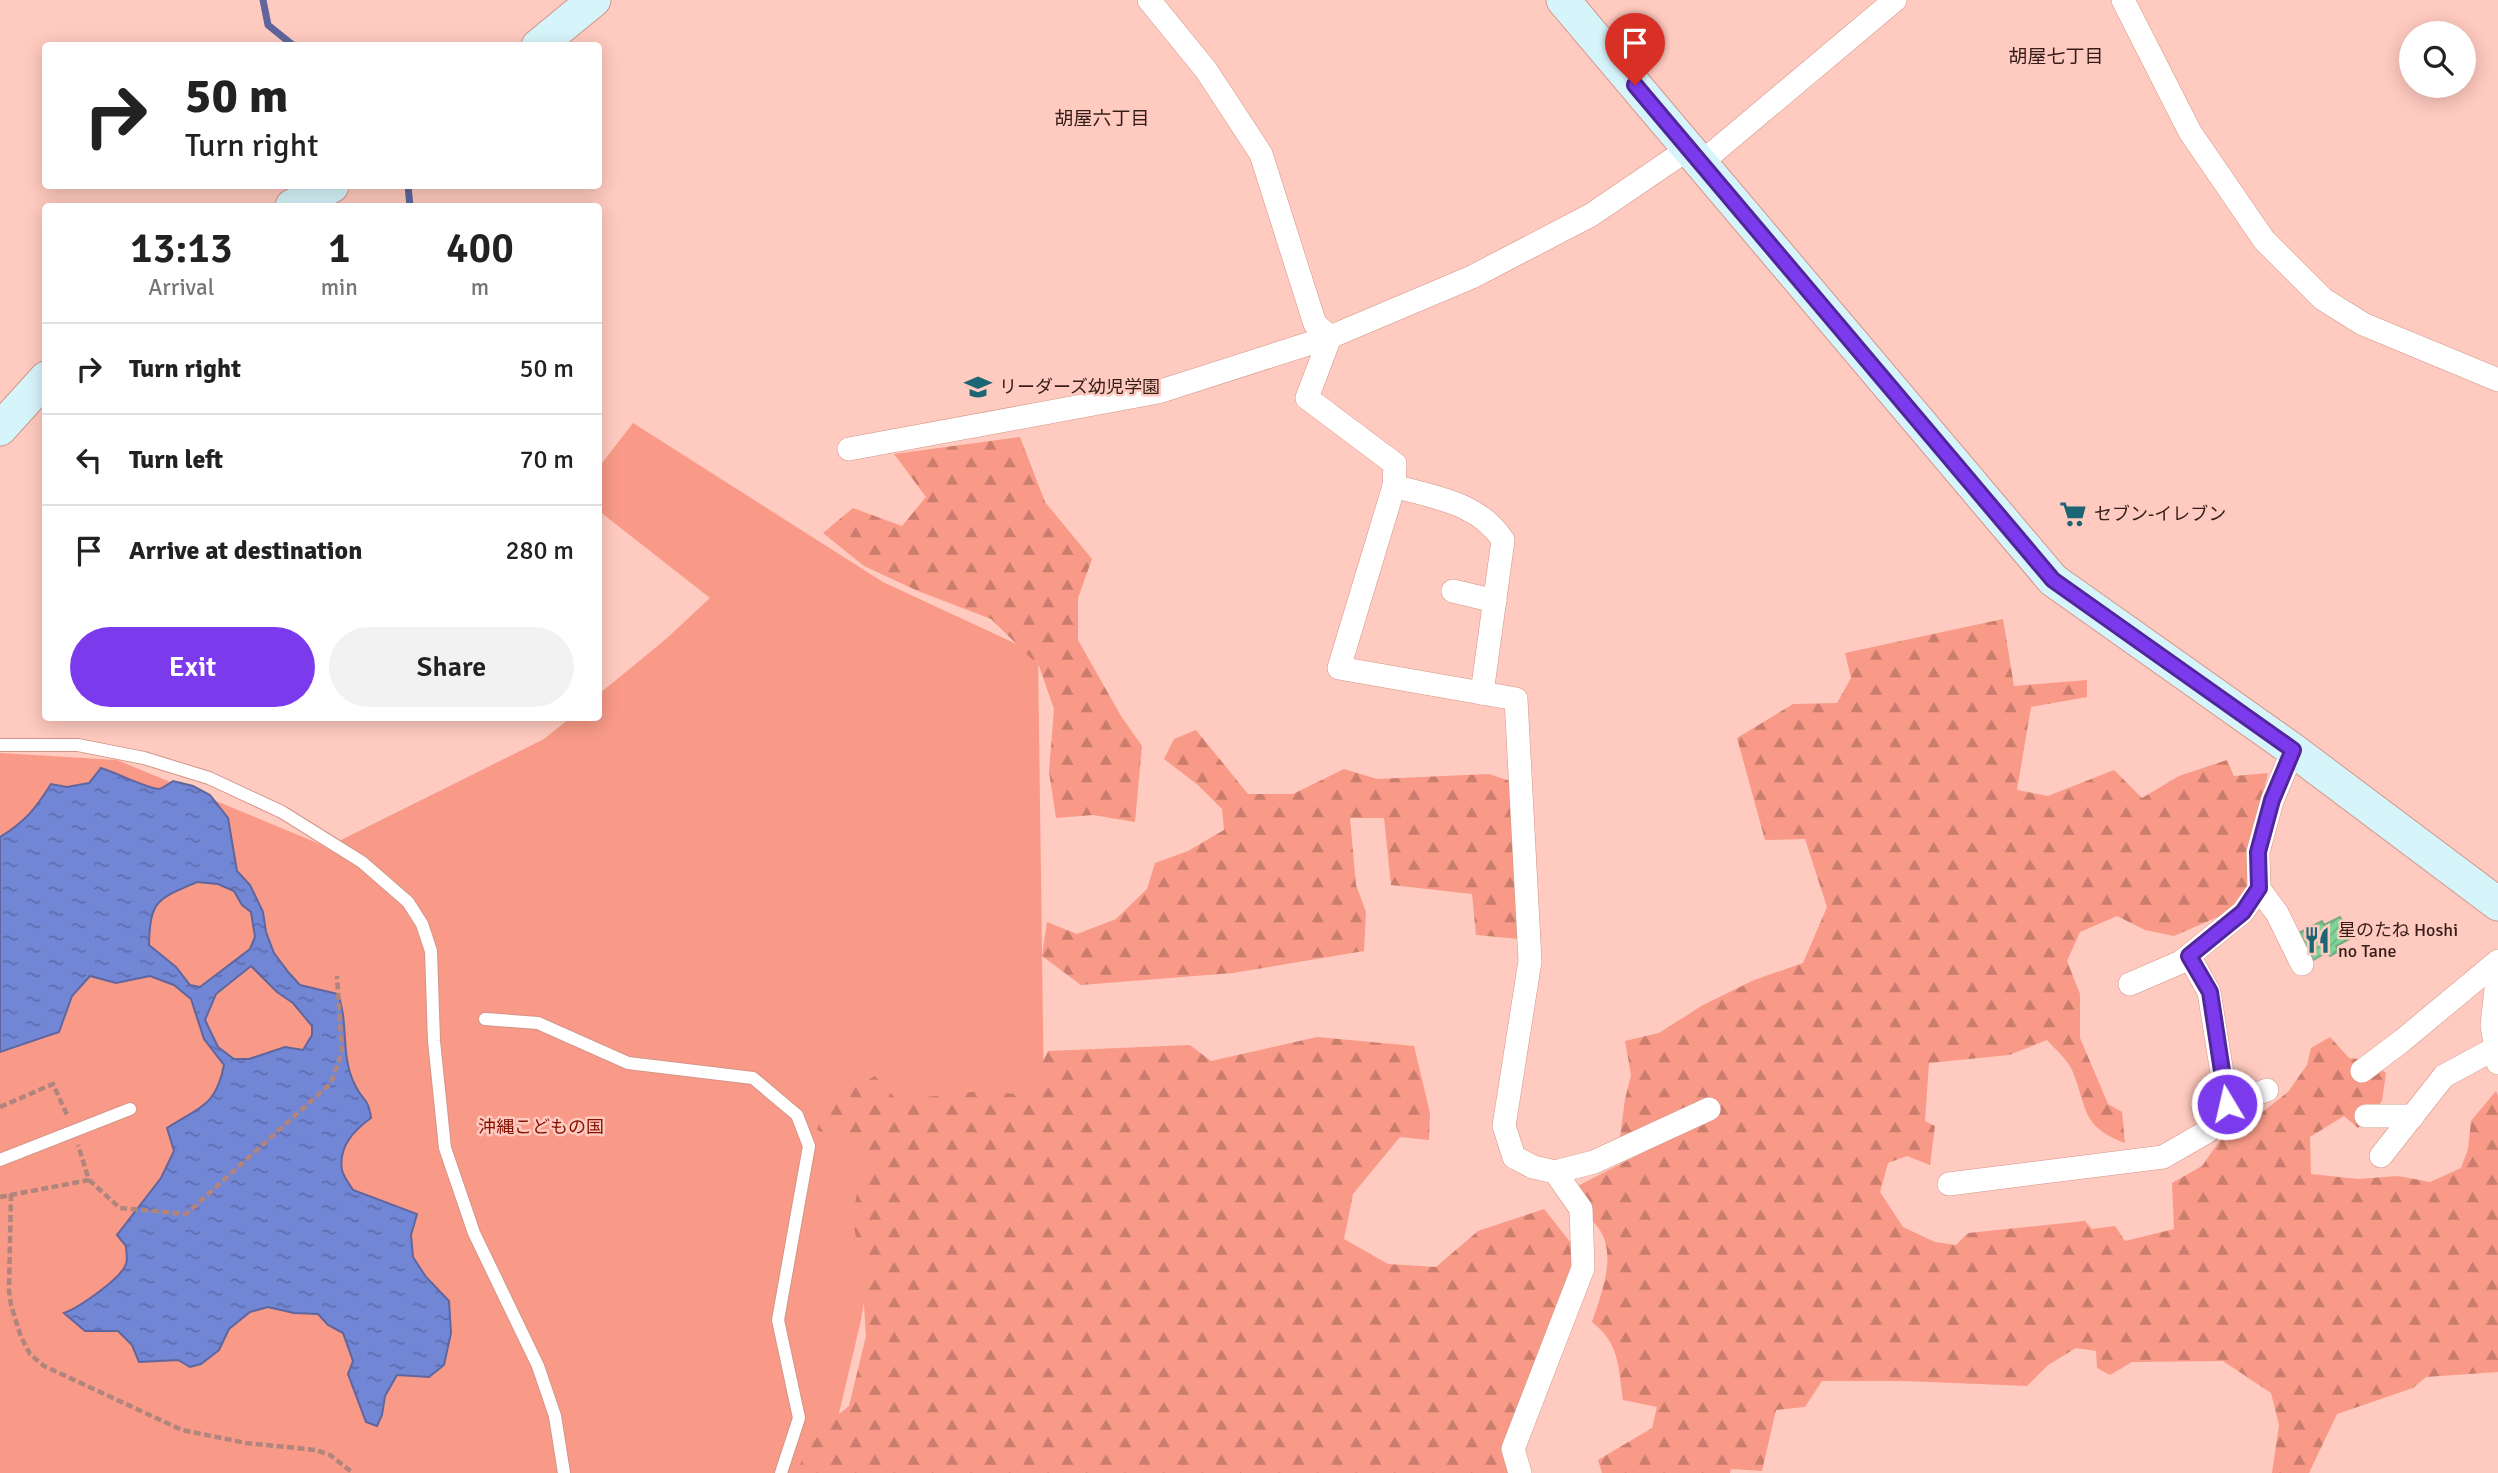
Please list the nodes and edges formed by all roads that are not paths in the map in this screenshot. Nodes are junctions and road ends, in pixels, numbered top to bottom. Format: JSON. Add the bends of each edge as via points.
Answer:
{"nodes":[{"id":1,"x":594,"y":0,"type":"edge"},
{"id":2,"x":1149,"y":0,"type":"edge"},
{"id":3,"x":1563,"y":0,"type":"edge"},
{"id":4,"x":1895,"y":0,"type":"edge"},
{"id":5,"x":2123,"y":0,"type":"edge"},
{"id":6,"x":543,"y":42,"type":"edge"},
{"id":7,"x":1695,"y":155,"type":"junction"},
{"id":8,"x":326,"y":189,"type":"edge"},
{"id":9,"x":298,"y":203,"type":"edge"},
{"id":10,"x":1330,"y":337,"type":"junction"},
{"id":11,"x":2498,"y":380,"type":"edge"},
{"id":12,"x":42,"y":382,"type":"edge"},
{"id":13,"x":0,"y":429,"type":"edge"},
{"id":14,"x":849,"y":449,"type":"dead end"},
{"id":15,"x":1394,"y":486,"type":"junction"},
{"id":16,"x":1453,"y":591,"type":"dead end"},
{"id":17,"x":1495,"y":601,"type":"junction"},
{"id":18,"x":1482,"y":693,"type":"junction"},
{"id":19,"x":0,"y":745,"type":"edge"},
{"id":20,"x":2293,"y":750,"type":"junction"},
{"id":21,"x":2259,"y":888,"type":"junction"},
{"id":22,"x":2498,"y":904,"type":"edge"},
{"id":23,"x":2189,"y":956,"type":"junction"},
{"id":24,"x":2498,"y":961,"type":"edge"},
{"id":25,"x":2302,"y":964,"type":"dead end"},
{"id":26,"x":2498,"y":971,"type":"edge"},
{"id":27,"x":2130,"y":984,"type":"dead end"},
{"id":28,"x":485,"y":1019,"type":"dead end"},
{"id":29,"x":2497,"y":1055,"type":"edge"},
{"id":30,"x":2362,"y":1071,"type":"dead end"},
{"id":31,"x":2267,"y":1090,"type":"dead end"},
{"id":32,"x":2227,"y":1104,"type":"junction"},
{"id":33,"x":130,"y":1109,"type":"dead end"},
{"id":34,"x":1709,"y":1109,"type":"dead end"},
{"id":35,"x":2367,"y":1116,"type":"dead end"},
{"id":36,"x":2413,"y":1116,"type":"junction"},
{"id":37,"x":2381,"y":1156,"type":"dead end"},
{"id":38,"x":0,"y":1160,"type":"edge"},
{"id":39,"x":1555,"y":1172,"type":"junction"},
{"id":40,"x":1949,"y":1184,"type":"dead end"},
{"id":41,"x":564,"y":1473,"type":"edge"},
{"id":42,"x":781,"y":1473,"type":"edge"},
{"id":43,"x":1520,"y":1473,"type":"edge"}],
"edges":[{"from":1,"to":6,"type":"street"},
{"from":2,"to":10,"type":"street","via":[[1206,70],[1261,154],[1315,324]]},
{"from":3,"to":7,"type":"street"},
{"from":4,"to":7,"type":"street"},
{"from":5,"to":11,"type":"street","via":[[2190,132],[2263,240],[2323,299],[2362,324]]},
{"from":7,"to":10,"type":"street","via":[[1472,277]]},
{"from":7,"to":20,"type":"street","via":[[2053,580]]},
{"from":8,"to":9,"type":"street"},
{"from":10,"to":14,"type":"street","via":[[1158,392]]},
{"from":10,"to":15,"type":"street","via":[[1307,398],[1395,464]]},
{"from":12,"to":13,"type":"street"},
{"from":15,"to":17,"type":"street","via":[[1461,505],[1492,524],[1503,540]]},
{"from":15,"to":18,"type":"street","via":[[1339,668]]},
{"from":16,"to":17,"type":"street"},
{"from":17,"to":18,"type":"street"},
{"from":18,"to":39,"type":"street","via":[[1516,699],[1530,961],[1504,1126],[1514,1157]]},
{"from":19,"to":41,"type":"lane","via":[[78,745],[144,758],[209,778],[294,819],[362,862],[408,902],[422,923],[431,951],[445,1148],[474,1233],[538,1366],[555,1416]]},
{"from":20,"to":21,"type":"street","via":[[2272,800],[2258,852]]},
{"from":20,"to":22,"type":"street"},
{"from":21,"to":23,"type":"street","via":[[2243,912]]},
{"from":21,"to":25,"type":"street"},
{"from":23,"to":27,"type":"street"},
{"from":23,"to":32,"type":"street","via":[[2210,992]]},
{"from":24,"to":30,"type":"street"},
{"from":26,"to":29,"type":"street","via":[[2492,1026]]},
{"from":28,"to":42,"type":"lane","via":[[538,1023],[628,1063],[753,1078],[797,1115],[809,1146],[778,1320],[799,1418]]},
{"from":29,"to":36,"type":"street","via":[[2444,1076]]},
{"from":31,"to":32,"type":"street"},
{"from":32,"to":40,"type":"street","via":[[2208,1131],[2163,1157]]},
{"from":33,"to":38,"type":"lane"},
{"from":34,"to":39,"type":"street","via":[[1594,1162]]},
{"from":35,"to":36,"type":"street"},
{"from":36,"to":37,"type":"street"},
{"from":39,"to":43,"type":"street","via":[[1581,1209],[1583,1268],[1513,1449]]}]}
